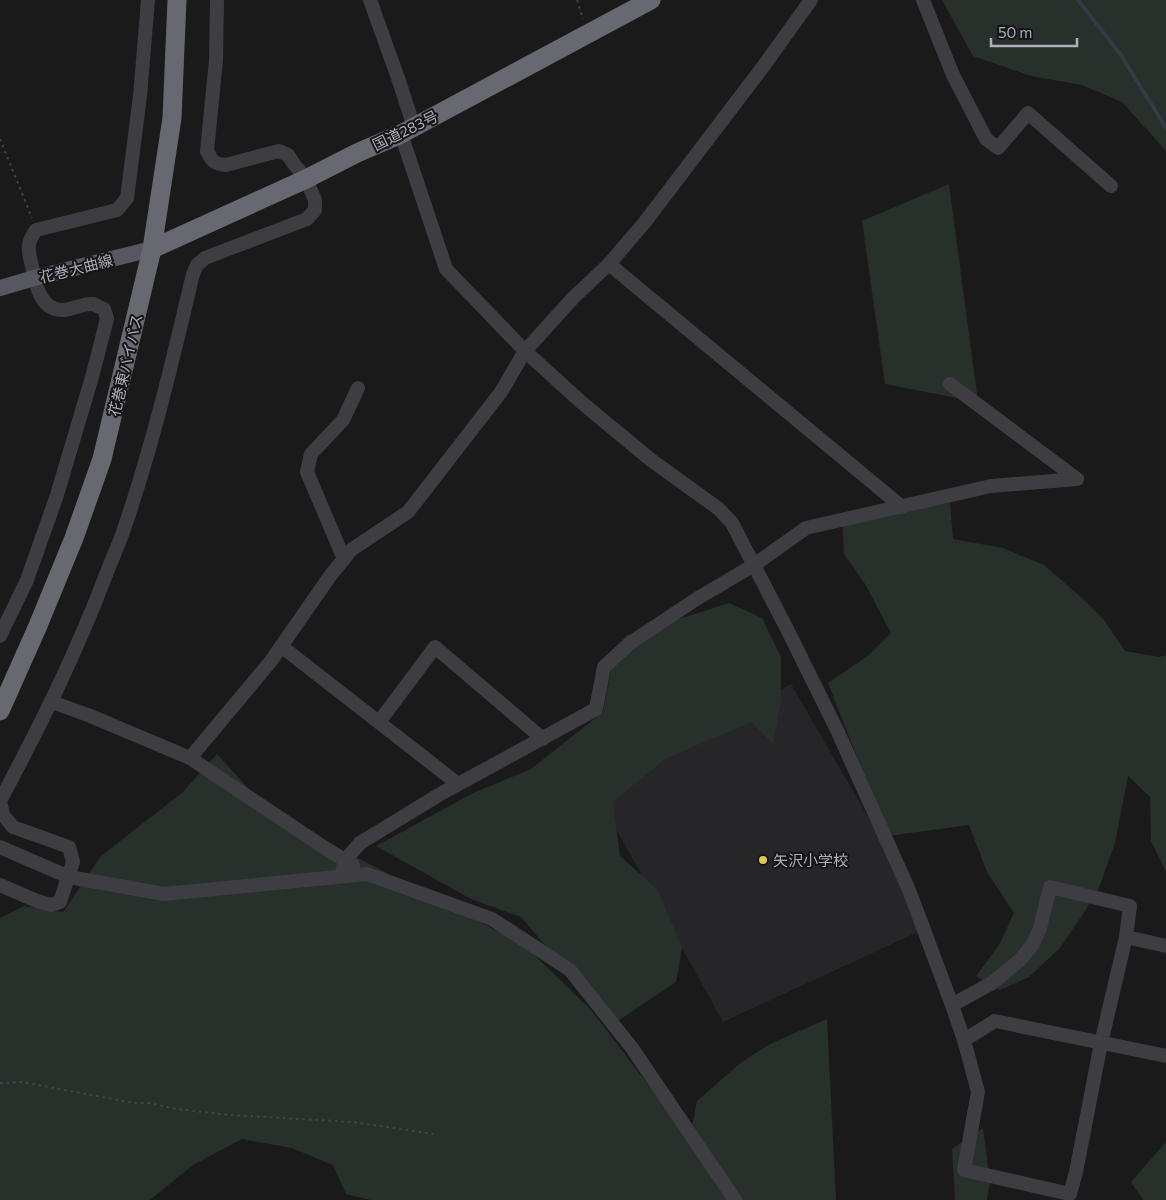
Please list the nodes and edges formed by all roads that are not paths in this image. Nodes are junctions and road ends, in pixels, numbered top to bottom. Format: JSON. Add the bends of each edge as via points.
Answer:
{"nodes":[{"id":1,"x":148,"y":0,"type":"edge"},
{"id":2,"x":177,"y":0,"type":"edge"},
{"id":3,"x":217,"y":0,"type":"edge"},
{"id":4,"x":370,"y":0,"type":"edge"},
{"id":5,"x":651,"y":0,"type":"edge"},
{"id":6,"x":811,"y":0,"type":"edge"},
{"id":7,"x":923,"y":0,"type":"edge"},
{"id":8,"x":408,"y":130,"type":"junction"},
{"id":9,"x":306,"y":179,"type":"junction"},
{"id":10,"x":1111,"y":186,"type":"dead end"},
{"id":11,"x":152,"y":248,"type":"junction"},
{"id":12,"x":609,"y":264,"type":"junction"},
{"id":13,"x":34,"y":278,"type":"junction"},
{"id":14,"x":0,"y":288,"type":"edge"},
{"id":15,"x":525,"y":350,"type":"junction"},
{"id":16,"x":950,"y":384,"type":"dead end"},
{"id":17,"x":358,"y":388,"type":"dead end"},
{"id":18,"x":902,"y":506,"type":"junction"},
{"id":19,"x":344,"y":559,"type":"junction"},
{"id":20,"x":754,"y":565,"type":"junction"},
{"id":21,"x":0,"y":636,"type":"edge"},
{"id":22,"x":281,"y":646,"type":"junction"},
{"id":23,"x":52,"y":702,"type":"junction"},
{"id":24,"x":0,"y":711,"type":"edge"},
{"id":25,"x":379,"y":722,"type":"junction"},
{"id":26,"x":542,"y":739,"type":"junction"},
{"id":27,"x":190,"y":758,"type":"junction"},
{"id":28,"x":458,"y":784,"type":"junction"},
{"id":29,"x":0,"y":801,"type":"edge"},
{"id":30,"x":0,"y":847,"type":"edge"},
{"id":31,"x":345,"y":860,"type":"junction"},
{"id":32,"x":367,"y":874,"type":"junction"},
{"id":33,"x":341,"y":876,"type":"junction"},
{"id":34,"x":69,"y":877,"type":"junction"},
{"id":35,"x":0,"y":885,"type":"edge"},
{"id":36,"x":1126,"y":937,"type":"junction"},
{"id":37,"x":1166,"y":946,"type":"edge"},
{"id":38,"x":952,"y":1005,"type":"junction"},
{"id":39,"x":964,"y":1040,"type":"junction"},
{"id":40,"x":1102,"y":1043,"type":"junction"},
{"id":41,"x":1166,"y":1056,"type":"edge"},
{"id":42,"x":735,"y":1200,"type":"edge"}],
"edges":[{"from":1,"to":13,"type":"street","via":[[127,198],[117,210],[36,230],[28,242]]},
{"from":2,"to":11,"type":"highway","name":"花巻東バイパス","via":[[172,118]]},
{"from":3,"to":9,"type":"street","via":[[216,60],[207,151],[211,159],[226,165],[278,151],[288,155]]},
{"from":4,"to":8,"type":"street","via":[[398,78]]},
{"from":5,"to":8,"type":"highway","name":"国道283号"},
{"from":6,"to":12,"type":"street","via":[[646,222]]},
{"from":7,"to":10,"type":"street","via":[[953,75],[986,139],[998,148],[1028,113]]},
{"from":8,"to":9,"type":"highway","name":"国道283号"},
{"from":8,"to":15,"type":"street","via":[[446,269]]},
{"from":9,"to":11,"type":"highway","name":"国道283号"},
{"from":9,"to":23,"type":"street","via":[[315,200],[315,210],[307,219],[206,258],[197,265],[125,527]]},
{"from":11,"to":13,"type":"main road","name":"花巻大曲線"},
{"from":11,"to":24,"type":"highway","name":"花巻東バイパス","via":[[102,458],[70,547]]},
{"from":12,"to":15,"type":"street"},
{"from":12,"to":18,"type":"street"},
{"from":13,"to":14,"type":"main road","name":"花巻大曲線"},
{"from":13,"to":21,"type":"street","via":[[40,297],[50,307],[61,310],[92,304],[104,309],[108,318],[57,495],[27,580]]},
{"from":15,"to":19,"type":"street","via":[[501,392],[408,512],[351,550]]},
{"from":15,"to":20,"type":"street","via":[[651,460],[719,509],[732,522]]},
{"from":16,"to":18,"type":"street","via":[[1077,479],[991,486]]},
{"from":17,"to":19,"type":"street","via":[[343,420],[311,454],[308,472]]},
{"from":18,"to":20,"type":"street","via":[[806,528]]},
{"from":19,"to":22,"type":"street"},
{"from":20,"to":26,"type":"street","via":[[630,643],[604,667],[596,709]]},
{"from":20,"to":38,"type":"street","via":[[837,730],[893,854]]},
{"from":22,"to":25,"type":"street"},
{"from":22,"to":27,"type":"street"},
{"from":23,"to":27,"type":"street"},
{"from":23,"to":29,"type":"street"},
{"from":25,"to":26,"type":"street","via":[[435,647]]},
{"from":25,"to":28,"type":"street"},
{"from":26,"to":28,"type":"street"},
{"from":27,"to":31,"type":"street"},
{"from":28,"to":31,"type":"street","via":[[360,843]]},
{"from":29,"to":34,"type":"street","via":[[3,815],[14,827],[70,847],[73,862]]},
{"from":30,"to":34,"type":"street"},
{"from":31,"to":32,"type":"street"},
{"from":31,"to":33,"type":"street"},
{"from":32,"to":33,"type":"street"},
{"from":32,"to":42,"type":"street","via":[[492,919],[570,970],[632,1048]]},
{"from":33,"to":34,"type":"street","via":[[164,894]]},
{"from":34,"to":35,"type":"street","via":[[60,902],[51,905]]},
{"from":36,"to":37,"type":"street"},
{"from":36,"to":38,"type":"street","via":[[1130,906],[1050,887],[1040,928],[1033,944],[1020,960],[992,983]]},
{"from":36,"to":40,"type":"street"},
{"from":38,"to":39,"type":"street"},
{"from":39,"to":40,"type":"street","via":[[995,1021]]},
{"from":39,"to":40,"type":"street","via":[[978,1092],[964,1170],[1070,1194]]},
{"from":40,"to":41,"type":"street"}]}
